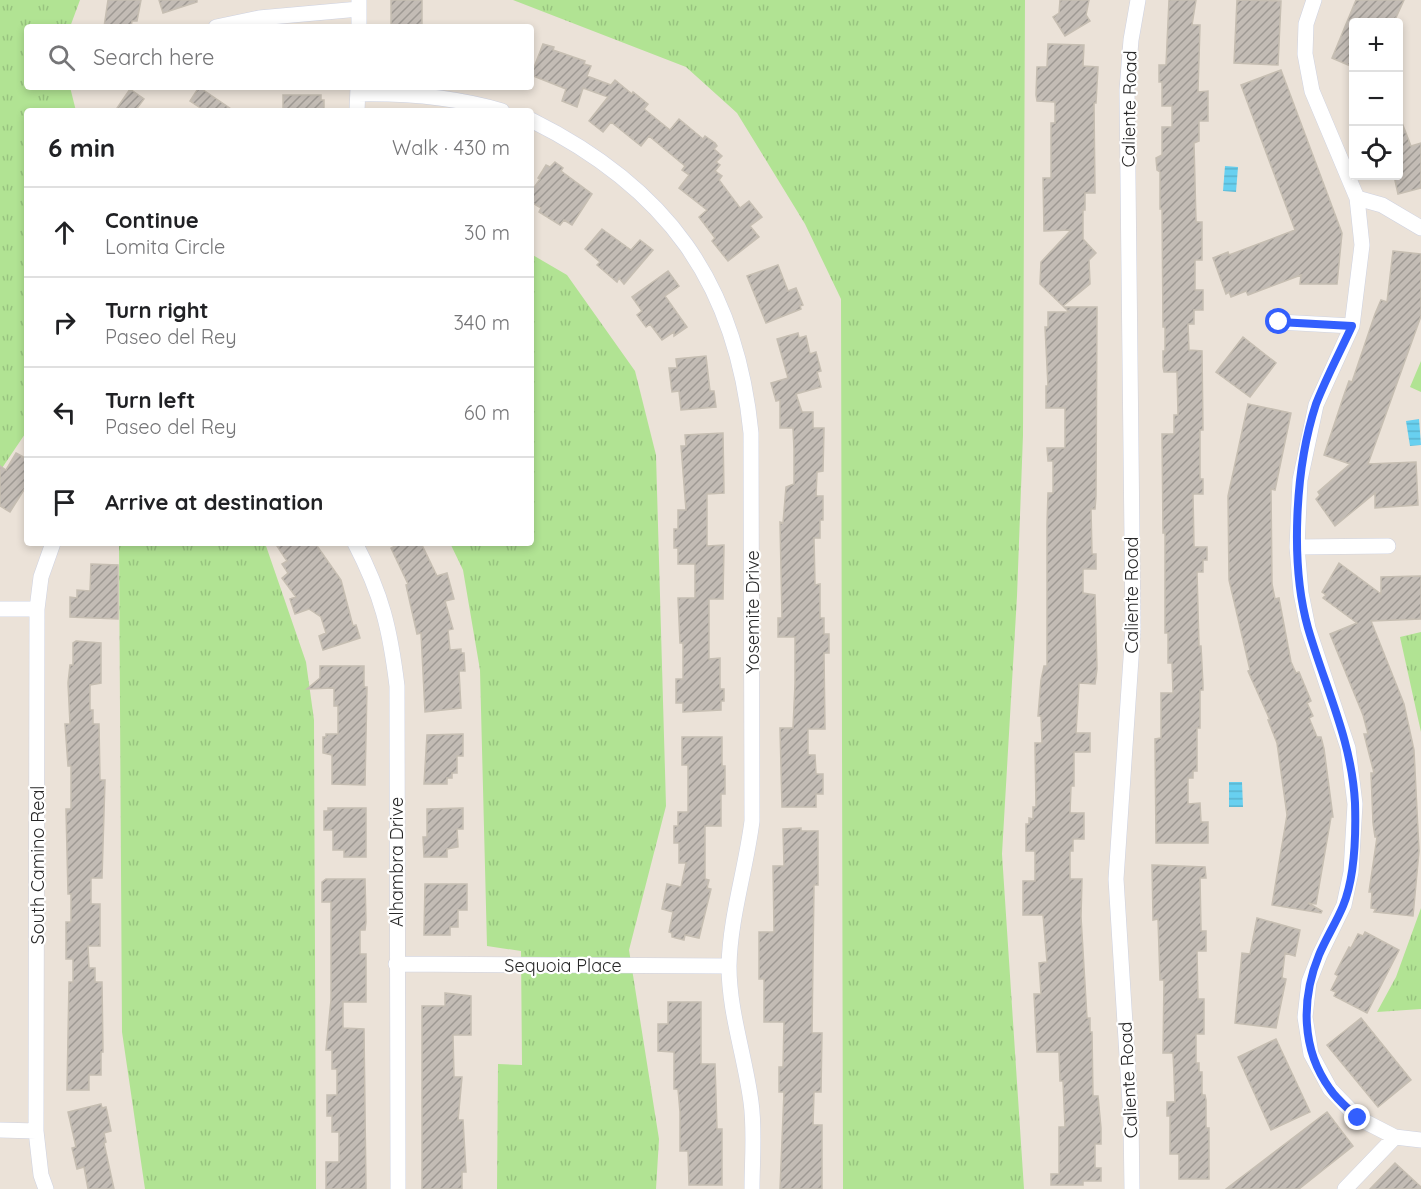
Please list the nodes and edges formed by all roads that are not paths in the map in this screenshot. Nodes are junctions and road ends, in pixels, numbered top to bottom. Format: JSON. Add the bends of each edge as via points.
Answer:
{"nodes":[{"id":1,"x":1138,"y":0,"type":"edge"},
{"id":2,"x":1314,"y":0,"type":"edge"},
{"id":3,"x":359,"y":5,"type":"edge"},
{"id":4,"x":230,"y":24,"type":"edge"},
{"id":5,"x":359,"y":24,"type":"edge"},
{"id":6,"x":358,"y":91,"type":"edge"},
{"id":7,"x":357,"y":108,"type":"edge"},
{"id":8,"x":492,"y":108,"type":"edge"},
{"id":9,"x":534,"y":122,"type":"edge"},
{"id":10,"x":1356,"y":198,"type":"junction"},
{"id":11,"x":1421,"y":228,"type":"edge"},
{"id":12,"x":1279,"y":322,"type":"dead end"},
{"id":13,"x":1352,"y":326,"type":"junction"},
{"id":14,"x":51,"y":546,"type":"edge"},
{"id":15,"x":357,"y":546,"type":"edge"},
{"id":16,"x":1388,"y":546,"type":"dead end"},
{"id":17,"x":1297,"y":547,"type":"junction"},
{"id":18,"x":0,"y":609,"type":"edge"},
{"id":19,"x":37,"y":609,"type":"junction"},
{"id":20,"x":396,"y":964,"type":"junction"},
{"id":21,"x":729,"y":966,"type":"junction"},
{"id":22,"x":0,"y":1131,"type":"edge"},
{"id":23,"x":36,"y":1131,"type":"junction"},
{"id":24,"x":1395,"y":1137,"type":"junction"},
{"id":25,"x":1421,"y":1140,"type":"edge"},
{"id":26,"x":46,"y":1189,"type":"edge"},
{"id":27,"x":398,"y":1189,"type":"edge"},
{"id":28,"x":752,"y":1189,"type":"edge"},
{"id":29,"x":1132,"y":1189,"type":"edge"},
{"id":30,"x":1345,"y":1189,"type":"edge"}],
"edges":[{"from":1,"to":29,"type":"street","name":"Caliente Road","via":[[1127,90],[1133,629],[1116,879]]},
{"from":2,"to":10,"type":"street","via":[[1306,24],[1305,54],[1312,91]]},
{"from":3,"to":4,"type":"street"},
{"from":3,"to":5,"type":"street"},
{"from":6,"to":7,"type":"street"},
{"from":6,"to":8,"type":"street","via":[[413,93]]},
{"from":9,"to":21,"type":"street","name":"Yosemite Drive","via":[[572,141],[626,180],[671,223],[703,269],[730,330],[746,386],[751,433],[752,821]]},
{"from":10,"to":11,"type":"street","via":[[1382,206]]},
{"from":10,"to":13,"type":"street","via":[[1362,245]]},
{"from":12,"to":13,"type":"street"},
{"from":13,"to":17,"type":"street","via":[[1316,405],[1300,480]]},
{"from":14,"to":19,"type":"street","name":"South Camino Real","via":[[40,577]]},
{"from":15,"to":20,"type":"street","name":"Alhambra Drive","via":[[373,578],[390,630],[397,686]]},
{"from":16,"to":17,"type":"street"},
{"from":17,"to":24,"type":"street","via":[[1308,628],[1348,748],[1355,804],[1351,872],[1344,905],[1309,982],[1307,1026],[1311,1054],[1330,1089],[1358,1118]]},
{"from":18,"to":19,"type":"street"},
{"from":19,"to":23,"type":"street","name":"South Camino Real"},
{"from":20,"to":21,"type":"street","name":"Sequoia Place"},
{"from":20,"to":27,"type":"street","name":"Alhambra Drive"},
{"from":21,"to":28,"type":"street","name":"Yosemite Drive","via":[[732,1005],[752,1106]]},
{"from":22,"to":23,"type":"street"},
{"from":23,"to":26,"type":"street","name":"South Camino Real"},
{"from":24,"to":25,"type":"street"},
{"from":24,"to":30,"type":"street"}]}
